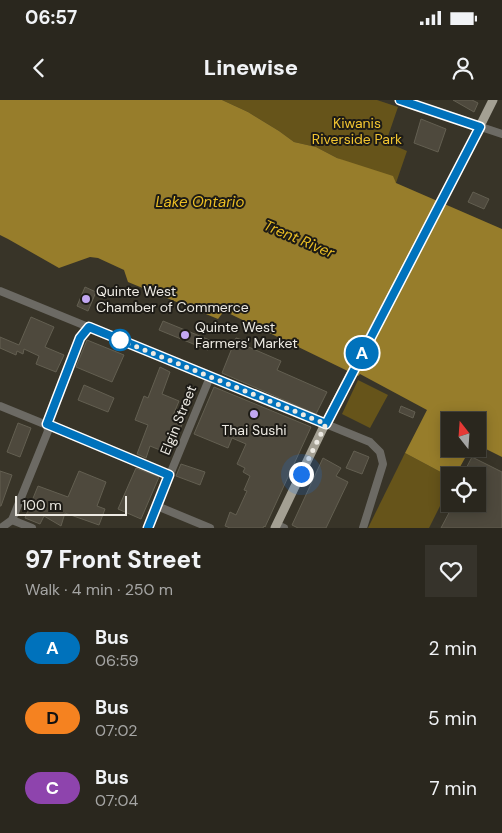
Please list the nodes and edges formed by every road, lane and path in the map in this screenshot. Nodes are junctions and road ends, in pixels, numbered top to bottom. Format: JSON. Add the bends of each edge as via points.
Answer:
{"nodes":[{"id":1,"x":400,"y":100,"type":"edge"},
{"id":2,"x":493,"y":100,"type":"edge"},
{"id":3,"x":480,"y":127,"type":"junction"},
{"id":4,"x":502,"y":134,"type":"edge"},
{"id":5,"x":0,"y":290,"type":"edge"},
{"id":6,"x":89,"y":327,"type":"junction"},
{"id":7,"x":210,"y":377,"type":"junction"},
{"id":8,"x":0,"y":406,"type":"edge"},
{"id":9,"x":47,"y":424,"type":"junction"},
{"id":10,"x":326,"y":424,"type":"junction"},
{"id":11,"x":169,"y":475,"type":"junction"},
{"id":12,"x":157,"y":506,"type":"junction"},
{"id":13,"x":12,"y":520,"type":"junction"},
{"id":14,"x":279,"y":527,"type":"edge"},
{"id":15,"x":1,"y":528,"type":"edge"},
{"id":16,"x":32,"y":528,"type":"edge"},
{"id":17,"x":148,"y":528,"type":"edge"},
{"id":18,"x":210,"y":528,"type":"edge"},
{"id":19,"x":364,"y":528,"type":"edge"}],
"edges":[{"from":1,"to":3,"type":"street"},
{"from":2,"to":3,"type":"main road"},
{"from":3,"to":4,"type":"street"},
{"from":3,"to":10,"type":"main road"},
{"from":5,"to":6,"type":"street"},
{"from":6,"to":7,"type":"street"},
{"from":6,"to":9,"type":"street","via":[[80,338]]},
{"from":7,"to":10,"type":"street"},
{"from":7,"to":11,"type":"street","name":"Elgin Street"},
{"from":8,"to":9,"type":"street"},
{"from":9,"to":11,"type":"street"},
{"from":9,"to":13,"type":"street","via":[[48,431]]},
{"from":10,"to":14,"type":"main road"},
{"from":10,"to":19,"type":"street","via":[[370,442],[380,452],[383,464]]},
{"from":11,"to":12,"type":"street","name":"Elgin Street"},
{"from":12,"to":17,"type":"street","name":"Elgin Street"},
{"from":12,"to":18,"type":"street"},
{"from":13,"to":15,"type":"street"},
{"from":13,"to":16,"type":"street"}]}
